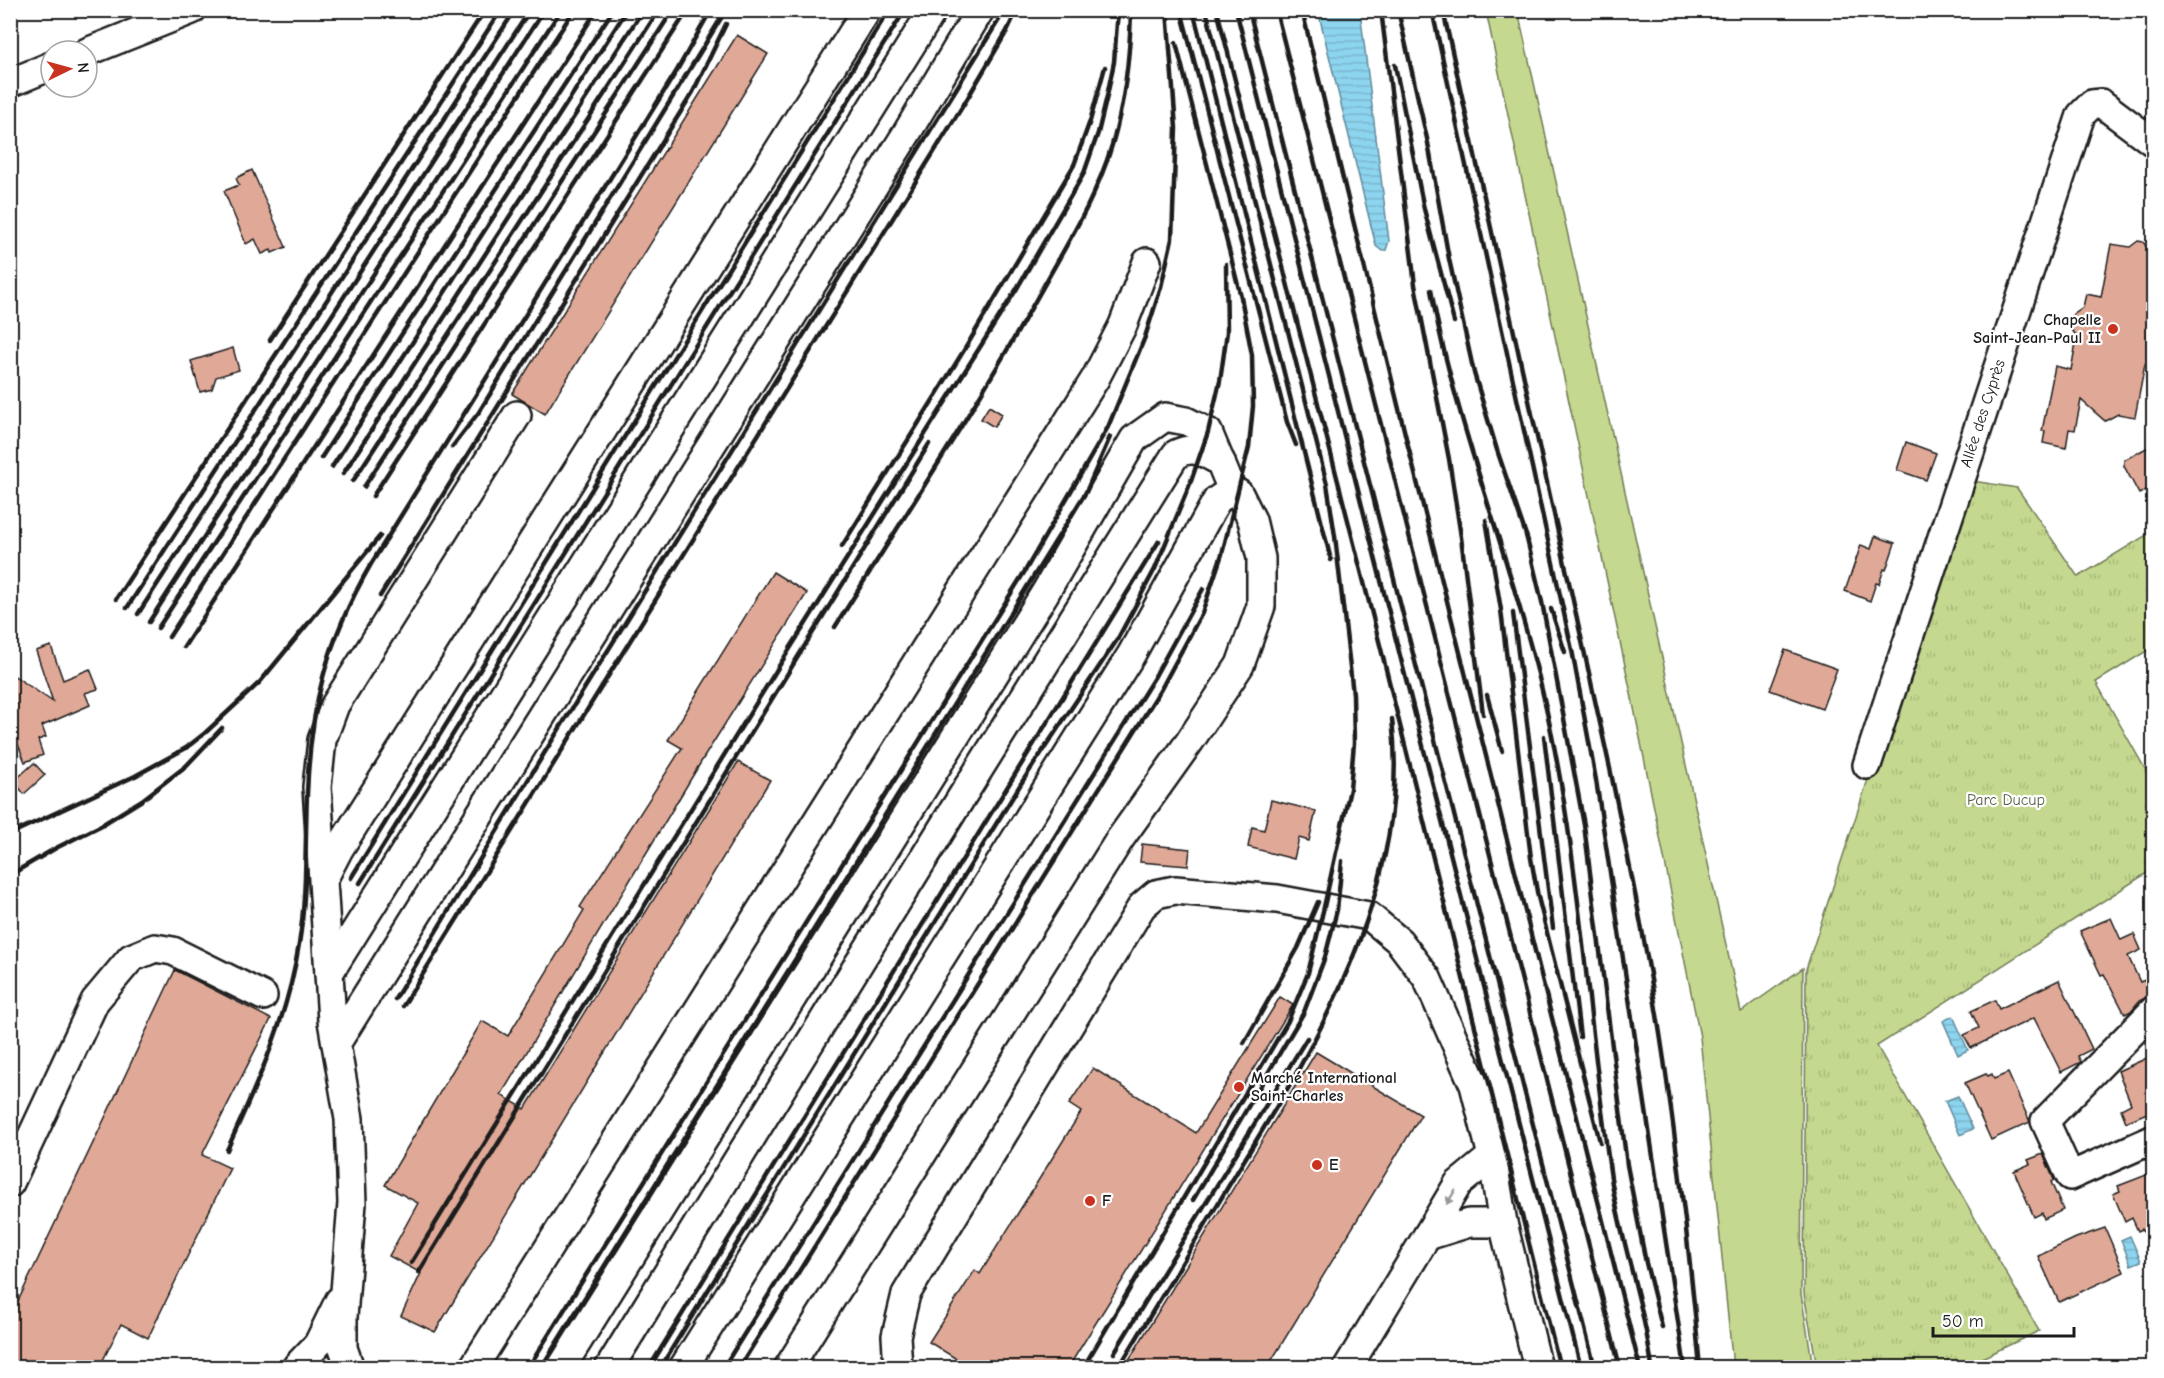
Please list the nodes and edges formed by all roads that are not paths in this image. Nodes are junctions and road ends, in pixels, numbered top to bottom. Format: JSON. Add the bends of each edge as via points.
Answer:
{"nodes":[{"id":1,"x":192,"y":10,"type":"edge"},
{"id":2,"x":867,"y":10,"type":"edge"},
{"id":3,"x":933,"y":10,"type":"edge"},
{"id":4,"x":980,"y":10,"type":"edge"},
{"id":5,"x":99,"y":47,"type":"edge"},
{"id":6,"x":39,"y":71,"type":"edge"},
{"id":7,"x":10,"y":82,"type":"edge"},
{"id":8,"x":2154,"y":143,"type":"edge"},
{"id":9,"x":1147,"y":262,"type":"dead end"},
{"id":10,"x":517,"y":415,"type":"dead end"},
{"id":11,"x":1221,"y":462,"type":"junction"},
{"id":12,"x":1232,"y":490,"type":"junction"},
{"id":13,"x":1867,"y":765,"type":"dead end"},
{"id":14,"x":324,"y":878,"type":"junction"},
{"id":15,"x":329,"y":973,"type":"junction"},
{"id":16,"x":262,"y":996,"type":"dead end"},
{"id":17,"x":2154,"y":1010,"type":"edge"},
{"id":18,"x":336,"y":1044,"type":"junction"},
{"id":19,"x":2154,"y":1139,"type":"edge"},
{"id":20,"x":1492,"y":1156,"type":"junction"},
{"id":21,"x":10,"y":1183,"type":"edge"},
{"id":22,"x":1503,"y":1223,"type":"junction"},
{"id":23,"x":1427,"y":1236,"type":"junction"},
{"id":24,"x":346,"y":1286,"type":"junction"},
{"id":25,"x":296,"y":1367,"type":"edge"},
{"id":26,"x":339,"y":1368,"type":"edge"},
{"id":27,"x":350,"y":1368,"type":"edge"},
{"id":28,"x":472,"y":1368,"type":"edge"},
{"id":29,"x":561,"y":1368,"type":"edge"},
{"id":30,"x":609,"y":1368,"type":"edge"},
{"id":31,"x":683,"y":1368,"type":"edge"},
{"id":32,"x":788,"y":1368,"type":"edge"},
{"id":33,"x":898,"y":1368,"type":"edge"},
{"id":34,"x":1347,"y":1368,"type":"edge"},
{"id":35,"x":1538,"y":1368,"type":"edge"}],
"edges":[{"from":1,"to":5,"type":"street"},
{"from":2,"to":14,"type":"street"},
{"from":3,"to":15,"type":"street"},
{"from":4,"to":18,"type":"street"},
{"from":6,"to":7,"type":"street"},
{"from":8,"to":13,"type":"street","name":"Allée des Cyprès","via":[[2101,103],[2092,104],[2081,115]]},
{"from":9,"to":28,"type":"street","via":[[1123,325],[1095,380]]},
{"from":10,"to":14,"type":"street","via":[[335,705],[322,740],[317,787]]},
{"from":11,"to":12,"type":"street"},
{"from":11,"to":29,"type":"street","via":[[1208,432],[1186,421],[1164,417],[1134,439],[1045,593]]},
{"from":11,"to":30,"type":"street","via":[[1201,451],[1186,449],[1176,454]]},
{"from":12,"to":31,"type":"street","via":[[1217,500],[1131,655]]},
{"from":12,"to":32,"type":"street","via":[[1239,494],[1252,520],[1261,558],[1261,606],[1240,665],[1120,839]]},
{"from":14,"to":15,"type":"street"},
{"from":15,"to":18,"type":"street"},
{"from":16,"to":21,"type":"street","via":[[173,951],[155,948],[131,958],[95,1001]]},
{"from":17,"to":19,"type":"street","via":[[2045,1121],[2070,1176]]},
{"from":18,"to":24,"type":"street","via":[[349,1119],[352,1203]]},
{"from":20,"to":22,"type":"street"},
{"from":20,"to":23,"type":"street","one_way":true,"via":[[1458,1184]]},
{"from":20,"to":33,"type":"street","via":[[1474,1085],[1427,978],[1399,941],[1369,916],[1277,899],[1175,890],[1156,894],[1142,906],[906,1294],[896,1336]]},
{"from":22,"to":23,"type":"street","via":[[1469,1223]]},
{"from":22,"to":35,"type":"street"},
{"from":23,"to":34,"type":"street"},
{"from":24,"to":25,"type":"street","via":[[318,1344]]},
{"from":24,"to":27,"type":"street","via":[[343,1348]]},
{"from":25,"to":26,"type":"street","via":[[312,1362]]}]}
